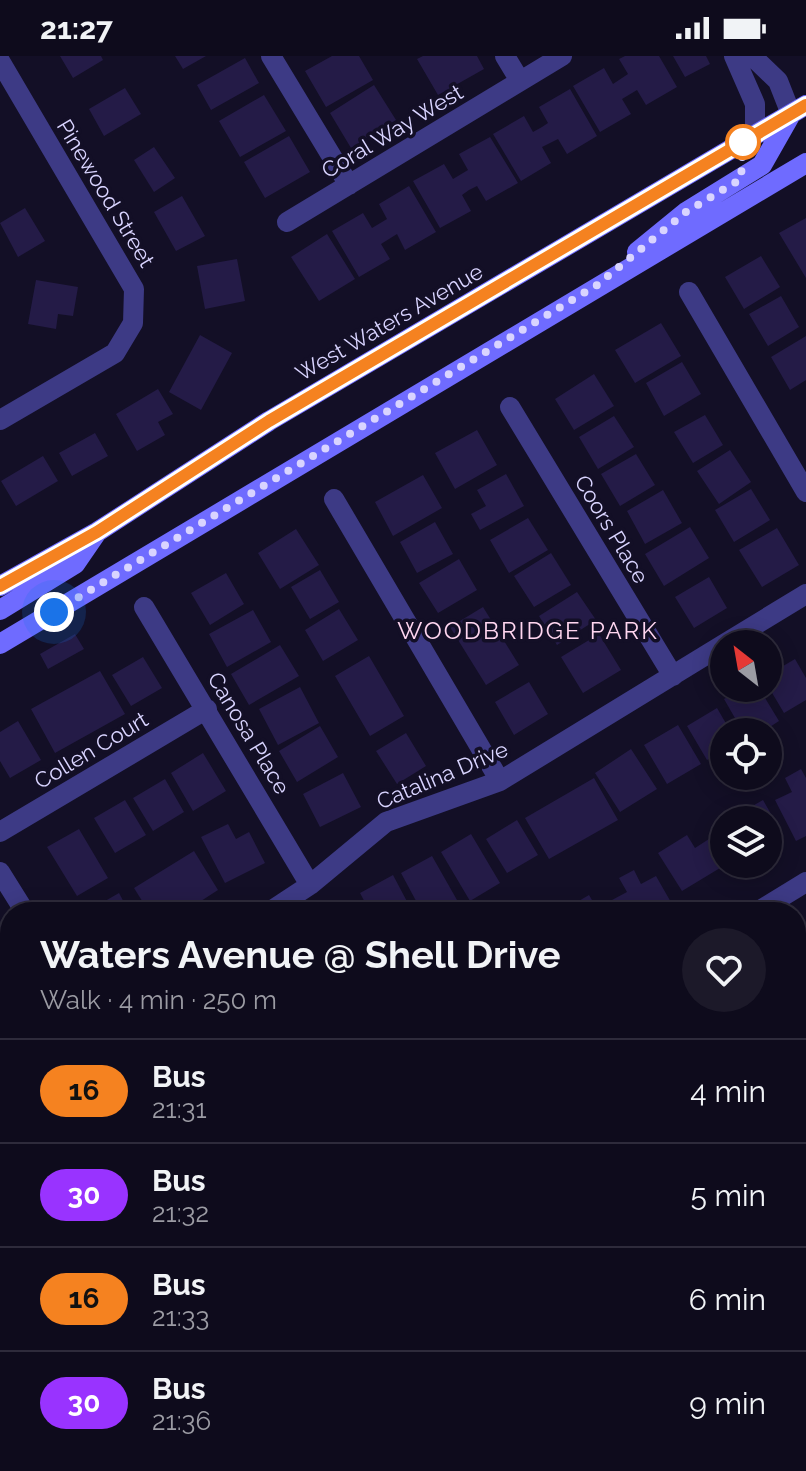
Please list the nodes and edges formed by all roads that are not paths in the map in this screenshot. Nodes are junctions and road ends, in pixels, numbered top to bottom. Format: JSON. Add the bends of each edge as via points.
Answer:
{"nodes":[{"id":1,"x":271,"y":56,"type":"edge"},
{"id":2,"x":505,"y":56,"type":"edge"},
{"id":3,"x":562,"y":56,"type":"edge"},
{"id":4,"x":734,"y":56,"type":"edge"},
{"id":5,"x":752,"y":56,"type":"edge"},
{"id":6,"x":0,"y":61,"type":"edge"},
{"id":7,"x":520,"y":81,"type":"junction"},
{"id":8,"x":799,"y":110,"type":"edge"},
{"id":9,"x":755,"y":135,"type":"junction"},
{"id":10,"x":806,"y":163,"type":"edge"},
{"id":11,"x":349,"y":185,"type":"junction"},
{"id":12,"x":287,"y":222,"type":"dead end"},
{"id":13,"x":597,"y":285,"type":"junction"},
{"id":14,"x":689,"y":292,"type":"dead end"},
{"id":15,"x":510,"y":407,"type":"dead end"},
{"id":16,"x":0,"y":420,"type":"edge"},
{"id":17,"x":806,"y":492,"type":"edge"},
{"id":18,"x":334,"y":499,"type":"dead end"},
{"id":19,"x":97,"y":532,"type":"junction"},
{"id":20,"x":0,"y":586,"type":"edge"},
{"id":21,"x":806,"y":594,"type":"edge"},
{"id":22,"x":144,"y":607,"type":"dead end"},
{"id":23,"x":0,"y":610,"type":"edge"},
{"id":24,"x":747,"y":630,"type":"edge"},
{"id":25,"x":0,"y":644,"type":"edge"},
{"id":26,"x":710,"y":653,"type":"edge"},
{"id":27,"x":673,"y":676,"type":"junction"},
{"id":28,"x":207,"y":709,"type":"junction"},
{"id":29,"x":500,"y":781,"type":"junction"},
{"id":30,"x":0,"y":832,"type":"edge"},
{"id":31,"x":0,"y":872,"type":"edge"},
{"id":32,"x":806,"y":882,"type":"edge"},
{"id":33,"x":310,"y":885,"type":"junction"},
{"id":34,"x":19,"y":902,"type":"edge"},
{"id":35,"x":284,"y":902,"type":"edge"},
{"id":36,"x":773,"y":902,"type":"edge"}],
"edges":[{"from":1,"to":11,"type":"street"},
{"from":2,"to":7,"type":"street"},
{"from":3,"to":7,"type":"street","name":"Coral Way West"},
{"from":4,"to":9,"type":"street","via":[[755,104]]},
{"from":5,"to":8,"type":"street"},
{"from":6,"to":16,"type":"street","name":"Pinewood Street","via":[[134,289],[133,323],[115,353]]},
{"from":7,"to":11,"type":"street","name":"Coral Way West"},
{"from":8,"to":9,"type":"main road","name":"West Waters Avenue"},
{"from":8,"to":13,"type":"main road","via":[[762,165],[686,212]]},
{"from":9,"to":19,"type":"main road","name":"West Waters Avenue","via":[[269,421]]},
{"from":10,"to":13,"type":"main road"},
{"from":11,"to":12,"type":"street","name":"Coral Way West"},
{"from":13,"to":25,"type":"main road"},
{"from":14,"to":17,"type":"street"},
{"from":15,"to":27,"type":"street","name":"Coors Place"},
{"from":18,"to":29,"type":"street"},
{"from":19,"to":20,"type":"main road","name":"West Waters Avenue"},
{"from":19,"to":23,"type":"main road","via":[[75,564]]},
{"from":21,"to":24,"type":"street","name":"Catalina Drive"},
{"from":22,"to":28,"type":"street","name":"Canosa Place"},
{"from":26,"to":27,"type":"street","name":"Catalina Drive"},
{"from":27,"to":29,"type":"street","name":"Catalina Drive"},
{"from":28,"to":30,"type":"street","name":"Collen Court"},
{"from":28,"to":33,"type":"street","name":"Canosa Place"},
{"from":29,"to":33,"type":"street","name":"Catalina Drive","via":[[386,822]]},
{"from":31,"to":34,"type":"street"},
{"from":32,"to":36,"type":"street"},
{"from":33,"to":35,"type":"street","name":"Catalina Drive"}]}
